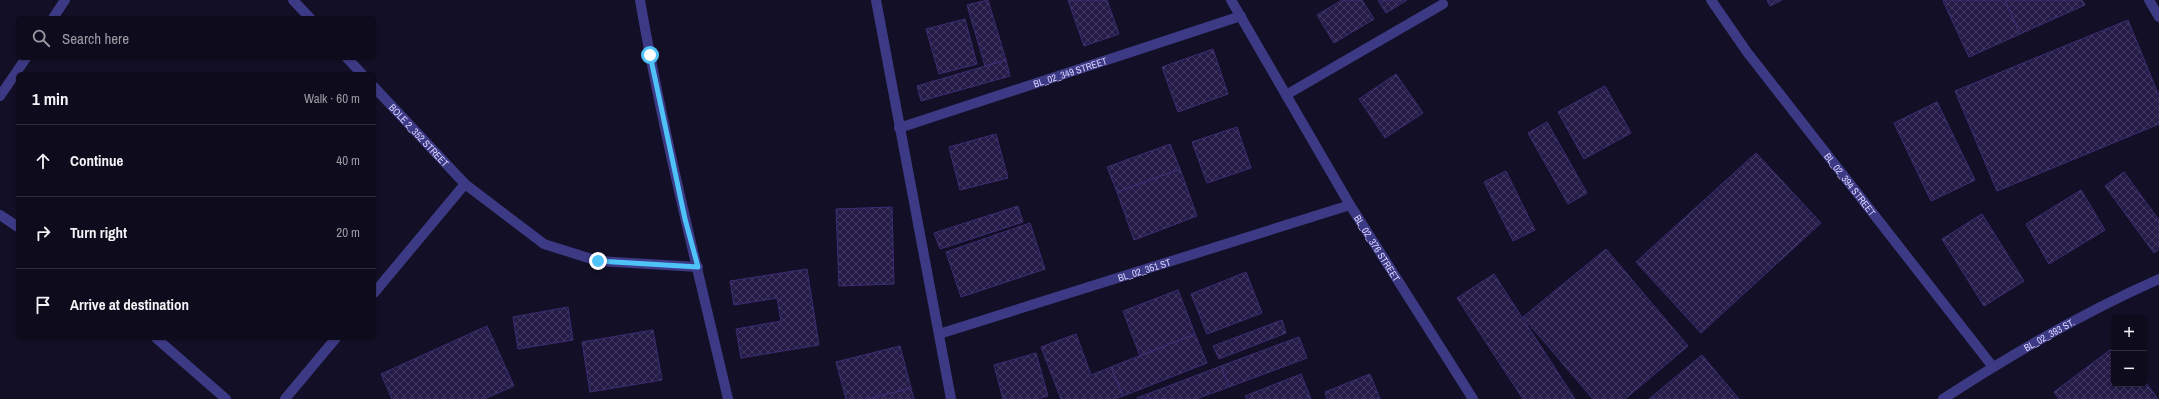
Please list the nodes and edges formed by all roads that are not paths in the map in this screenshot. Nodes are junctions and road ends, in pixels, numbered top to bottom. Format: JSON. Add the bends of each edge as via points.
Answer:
{"nodes":[{"id":1,"x":65,"y":0,"type":"edge"},
{"id":2,"x":293,"y":0,"type":"edge"},
{"id":3,"x":640,"y":0,"type":"edge"},
{"id":4,"x":876,"y":0,"type":"edge"},
{"id":5,"x":1231,"y":0,"type":"edge"},
{"id":6,"x":1711,"y":0,"type":"edge"},
{"id":7,"x":2149,"y":0,"type":"edge"},
{"id":8,"x":1443,"y":4,"type":"dead end"},
{"id":9,"x":54,"y":16,"type":"edge"},
{"id":10,"x":308,"y":16,"type":"edge"},
{"id":11,"x":1241,"y":16,"type":"junction"},
{"id":12,"x":2159,"y":18,"type":"edge"},
{"id":13,"x":25,"y":60,"type":"edge"},
{"id":14,"x":349,"y":60,"type":"edge"},
{"id":15,"x":16,"y":72,"type":"edge"},
{"id":16,"x":360,"y":72,"type":"edge"},
{"id":17,"x":16,"y":73,"type":"edge"},
{"id":18,"x":376,"y":88,"type":"edge"},
{"id":19,"x":1286,"y":94,"type":"junction"},
{"id":20,"x":0,"y":96,"type":"edge"},
{"id":21,"x":899,"y":128,"type":"junction"},
{"id":22,"x":465,"y":184,"type":"junction"},
{"id":23,"x":1350,"y":205,"type":"junction"},
{"id":24,"x":0,"y":215,"type":"edge"},
{"id":25,"x":16,"y":226,"type":"edge"},
{"id":26,"x":698,"y":267,"type":"junction"},
{"id":27,"x":2159,"y":279,"type":"edge"},
{"id":28,"x":376,"y":291,"type":"edge"},
{"id":29,"x":939,"y":334,"type":"junction"},
{"id":30,"x":158,"y":340,"type":"edge"},
{"id":31,"x":334,"y":340,"type":"edge"},
{"id":32,"x":1992,"y":367,"type":"junction"},
{"id":33,"x":226,"y":399,"type":"edge"},
{"id":34,"x":285,"y":399,"type":"edge"},
{"id":35,"x":728,"y":399,"type":"edge"},
{"id":36,"x":951,"y":399,"type":"edge"},
{"id":37,"x":1472,"y":399,"type":"edge"},
{"id":38,"x":1943,"y":399,"type":"edge"}],
"edges":[{"from":1,"to":9,"type":"street"},
{"from":2,"to":10,"type":"street"},
{"from":3,"to":26,"type":"street","via":[[685,219]]},
{"from":4,"to":21,"type":"street"},
{"from":5,"to":11,"type":"street","name":"BL_02_376 STREET"},
{"from":6,"to":32,"type":"street","name":"BL_02_394 STREET","via":[[1747,52]]},
{"from":7,"to":12,"type":"street"},
{"from":8,"to":19,"type":"street"},
{"from":11,"to":19,"type":"street","name":"BL_02_376 STREET"},
{"from":11,"to":21,"type":"street","name":"BL_02_349 STREET"},
{"from":13,"to":15,"type":"street"},
{"from":14,"to":16,"type":"street"},
{"from":17,"to":20,"type":"street"},
{"from":18,"to":22,"type":"street","name":"BOLE 2_352 STREET"},
{"from":19,"to":23,"type":"street","name":"BL_02_376 STREET"},
{"from":21,"to":29,"type":"street"},
{"from":22,"to":26,"type":"street","name":"BOLE 2_352 STREET","via":[[544,244],[598,261]]},
{"from":22,"to":28,"type":"street"},
{"from":23,"to":29,"type":"street","name":"BL_02_351 ST"},
{"from":23,"to":37,"type":"street","name":"BL_02_376 STREET"},
{"from":24,"to":25,"type":"street"},
{"from":26,"to":35,"type":"street"},
{"from":27,"to":32,"type":"street","name":"BL_02_393 ST."},
{"from":29,"to":36,"type":"street"},
{"from":30,"to":33,"type":"street"},
{"from":31,"to":34,"type":"street"},
{"from":32,"to":38,"type":"street","name":"BL_02_393 ST."}]}
